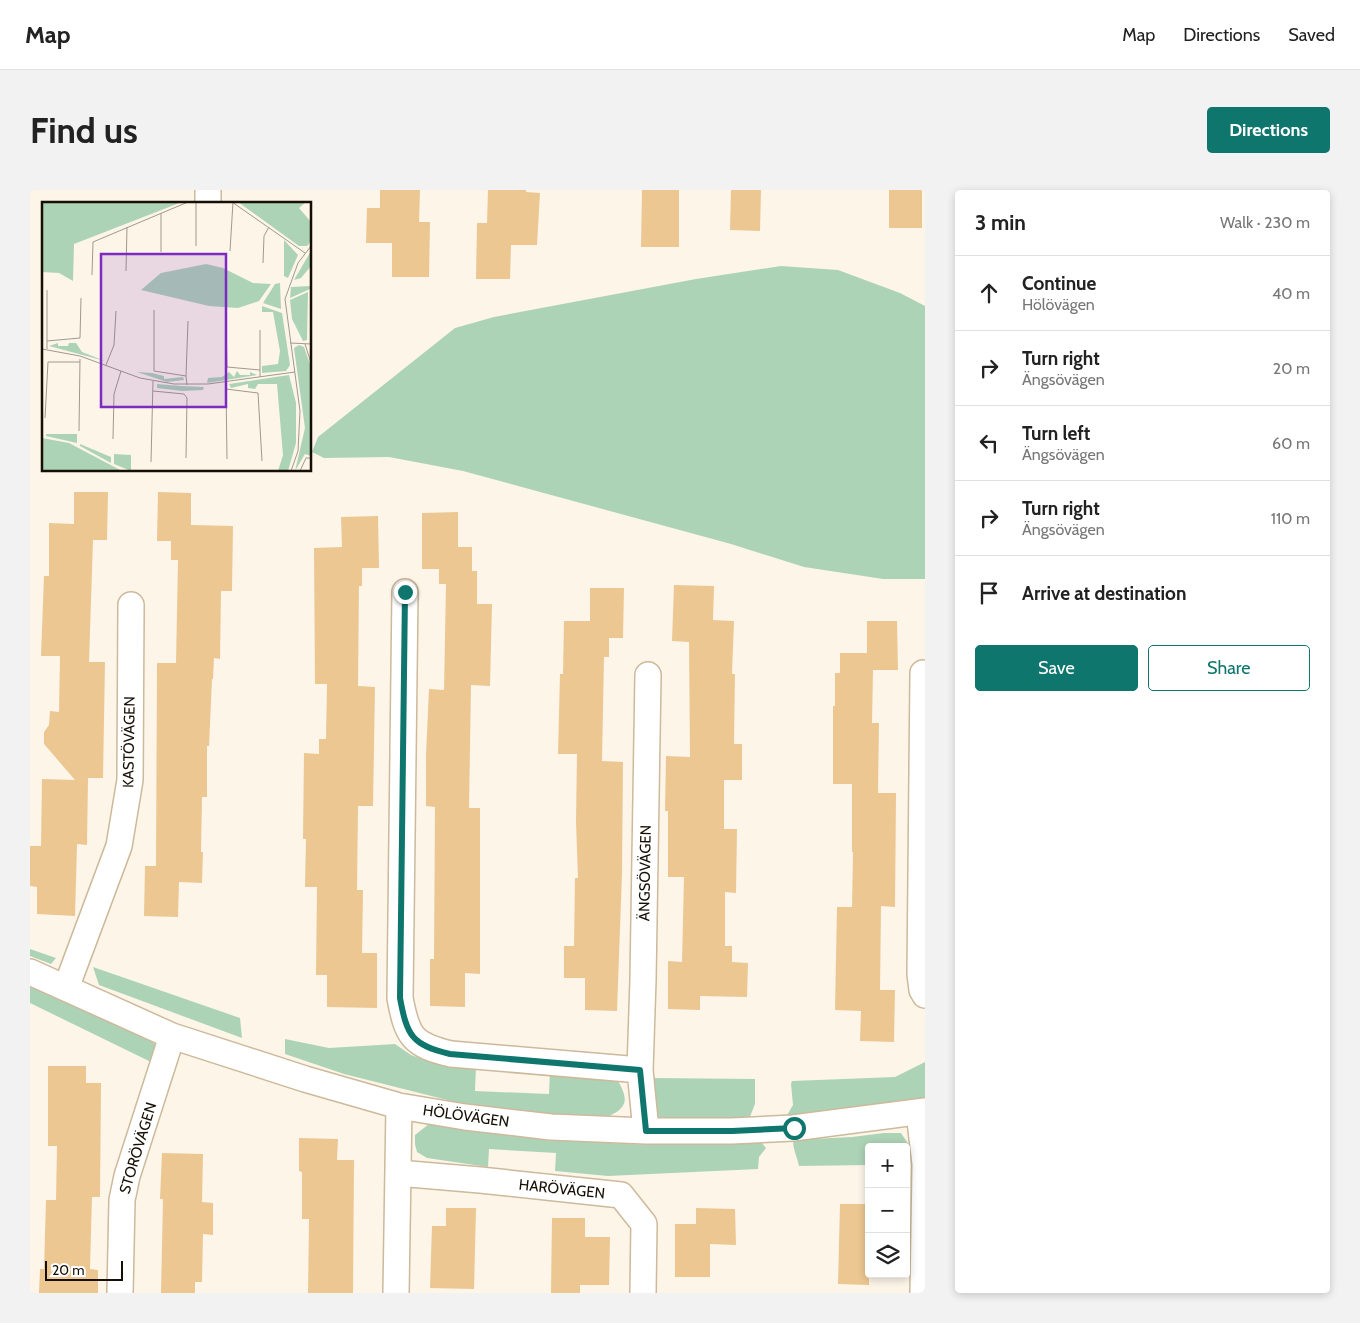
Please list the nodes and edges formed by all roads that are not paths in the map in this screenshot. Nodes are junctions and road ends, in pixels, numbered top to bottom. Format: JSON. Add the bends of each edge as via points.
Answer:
{"nodes":[{"id":1,"x":405,"y":592,"type":"dead end"},
{"id":2,"x":131,"y":605,"type":"dead end"},
{"id":3,"x":923,"y":673,"type":"dead end"},
{"id":4,"x":648,"y":675,"type":"dead end"},
{"id":5,"x":30,"y":972,"type":"edge"},
{"id":6,"x":66,"y":988,"type":"junction"},
{"id":7,"x":925,"y":995,"type":"edge"},
{"id":8,"x":172,"y":1036,"type":"junction"},
{"id":9,"x":640,"y":1070,"type":"junction"},
{"id":10,"x":399,"y":1106,"type":"junction"},
{"id":11,"x":922,"y":1112,"type":"edge"},
{"id":12,"x":646,"y":1131,"type":"junction"},
{"id":13,"x":925,"y":1165,"type":"edge"},
{"id":14,"x":398,"y":1173,"type":"junction"},
{"id":15,"x":120,"y":1293,"type":"edge"},
{"id":16,"x":396,"y":1293,"type":"edge"},
{"id":17,"x":644,"y":1293,"type":"edge"},
{"id":18,"x":923,"y":1293,"type":"edge"}],
"edges":[{"from":1,"to":9,"type":"street","via":[[400,998],[409,1032],[431,1050],[450,1054]]},
{"from":2,"to":6,"type":"street","name":"KASTÖVÄGEN","via":[[130,780],[121,837]]},
{"from":3,"to":7,"type":"street","via":[[920,974]]},
{"from":4,"to":9,"type":"street","name":"ÄNGSÖVÄGEN"},
{"from":5,"to":6,"type":"street","name":"HÖLÖVÄGEN"},
{"from":6,"to":8,"type":"street","name":"HÖLÖVÄGEN"},
{"from":8,"to":10,"type":"street","name":"HÖLÖVÄGEN"},
{"from":8,"to":15,"type":"street","name":"STORÖVÄGEN","via":[[122,1200]]},
{"from":9,"to":12,"type":"street","name":"ÄNGSÖVÄGEN"},
{"from":10,"to":12,"type":"street","name":"HÖLÖVÄGEN","via":[[552,1127]]},
{"from":10,"to":14,"type":"street"},
{"from":11,"to":12,"type":"street","name":"HÖLÖVÄGEN","via":[[794,1128]]},
{"from":11,"to":13,"type":"street"},
{"from":13,"to":18,"type":"street"},
{"from":14,"to":16,"type":"street"},
{"from":14,"to":17,"type":"street","name":"HARÖVÄGEN","via":[[621,1195],[644,1224]]}]}
